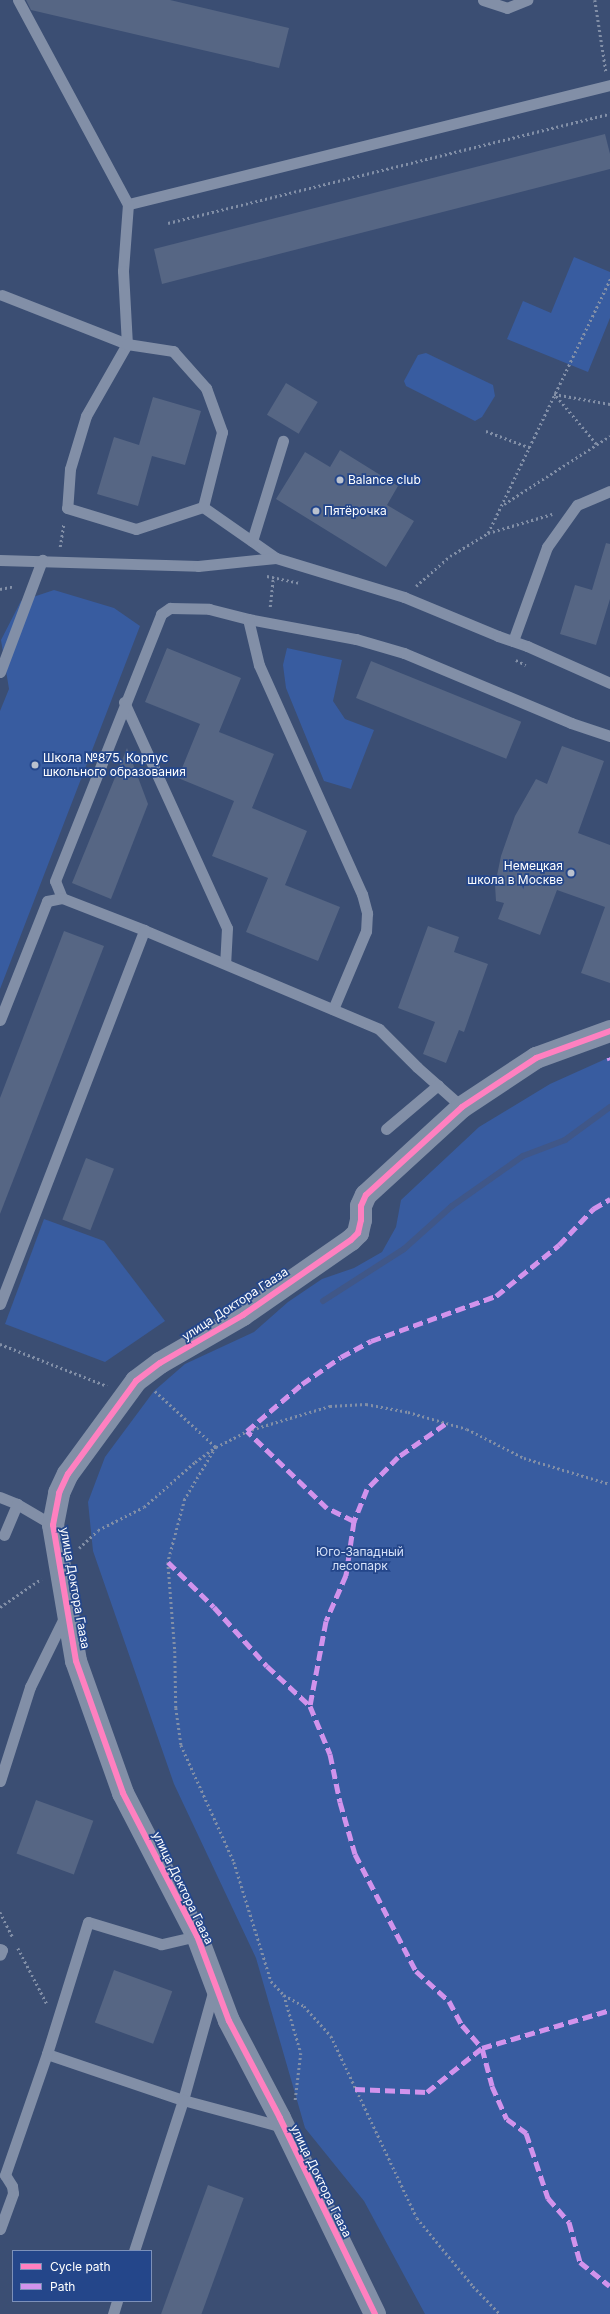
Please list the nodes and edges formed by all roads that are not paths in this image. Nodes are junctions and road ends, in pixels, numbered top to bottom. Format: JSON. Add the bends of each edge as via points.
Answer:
{"nodes":[{"id":1,"x":18,"y":0,"type":"edge"},
{"id":2,"x":483,"y":0,"type":"edge"},
{"id":3,"x":527,"y":0,"type":"edge"},
{"id":4,"x":609,"y":86,"type":"edge"},
{"id":5,"x":128,"y":204,"type":"junction"},
{"id":6,"x":1,"y":293,"type":"edge"},
{"id":7,"x":127,"y":344,"type":"junction"},
{"id":8,"x":283,"y":441,"type":"dead end"},
{"id":9,"x":610,"y":490,"type":"edge"},
{"id":10,"x":203,"y":507,"type":"junction"},
{"id":11,"x":252,"y":542,"type":"junction"},
{"id":12,"x":276,"y":558,"type":"junction"},
{"id":13,"x":0,"y":560,"type":"edge"},
{"id":14,"x":42,"y":560,"type":"junction"},
{"id":15,"x":248,"y":619,"type":"junction"},
{"id":16,"x":513,"y":641,"type":"junction"},
{"id":17,"x":0,"y":671,"type":"edge"},
{"id":18,"x":610,"y":683,"type":"edge"},
{"id":19,"x":124,"y":702,"type":"junction"},
{"id":20,"x":610,"y":736,"type":"edge"},
{"id":21,"x":62,"y":898,"type":"junction"},
{"id":22,"x":144,"y":930,"type":"junction"},
{"id":23,"x":225,"y":963,"type":"junction"},
{"id":24,"x":333,"y":1008,"type":"junction"},
{"id":25,"x":0,"y":1020,"type":"edge"},
{"id":26,"x":610,"y":1031,"type":"edge"},
{"id":27,"x":438,"y":1085,"type":"junction"},
{"id":28,"x":462,"y":1107,"type":"junction"},
{"id":29,"x":386,"y":1129,"type":"dead end"},
{"id":30,"x":0,"y":1304,"type":"edge"},
{"id":31,"x":0,"y":1497,"type":"edge"},
{"id":32,"x":17,"y":1504,"type":"junction"},
{"id":33,"x":53,"y":1525,"type":"junction"},
{"id":34,"x":1,"y":1537,"type":"edge"},
{"id":35,"x":67,"y":1612,"type":"junction"},
{"id":36,"x":0,"y":1781,"type":"edge"},
{"id":37,"x":197,"y":1936,"type":"junction"},
{"id":38,"x":0,"y":1949,"type":"edge"},
{"id":39,"x":0,"y":1955,"type":"edge"},
{"id":40,"x":215,"y":1984,"type":"junction"},
{"id":41,"x":47,"y":2054,"type":"junction"},
{"id":42,"x":183,"y":2100,"type":"junction"},
{"id":43,"x":281,"y":2123,"type":"junction"},
{"id":44,"x":0,"y":2229,"type":"edge"},
{"id":45,"x":134,"y":2250,"type":"edge"},
{"id":46,"x":117,"y":2302,"type":"edge"},
{"id":47,"x":113,"y":2314,"type":"edge"},
{"id":48,"x":375,"y":2314,"type":"edge"}],
"edges":[{"from":1,"to":5,"type":"lane"},
{"from":2,"to":3,"type":"lane","via":[[507,8]]},
{"from":4,"to":5,"type":"lane"},
{"from":5,"to":7,"type":"lane","via":[[123,271]]},
{"from":6,"to":7,"type":"lane"},
{"from":7,"to":10,"type":"lane","via":[[173,351],[206,388],[222,432]]},
{"from":7,"to":10,"type":"lane","via":[[86,416],[70,469],[67,508],[136,529]]},
{"from":8,"to":11,"type":"lane"},
{"from":9,"to":16,"type":"lane","via":[[578,505],[547,547]]},
{"from":10,"to":11,"type":"lane"},
{"from":11,"to":12,"type":"lane"},
{"from":12,"to":14,"type":"lane","via":[[198,566]]},
{"from":12,"to":16,"type":"lane","via":[[404,598]]},
{"from":13,"to":14,"type":"lane"},
{"from":14,"to":17,"type":"lane"},
{"from":15,"to":19,"type":"lane","via":[[202,609],[170,608],[161,614]]},
{"from":15,"to":20,"type":"lane","via":[[356,639],[404,653],[572,723]]},
{"from":15,"to":24,"type":"lane","via":[[259,665],[362,894],[367,913],[366,931]]},
{"from":16,"to":18,"type":"lane"},
{"from":19,"to":21,"type":"lane","via":[[55,881]]},
{"from":19,"to":23,"type":"lane","via":[[227,928]]},
{"from":21,"to":22,"type":"lane"},
{"from":21,"to":25,"type":"lane","via":[[47,901]]},
{"from":22,"to":23,"type":"lane"},
{"from":22,"to":30,"type":"lane"},
{"from":23,"to":24,"type":"lane"},
{"from":24,"to":27,"type":"lane","via":[[379,1029]]},
{"from":26,"to":28,"type":"street","name":"улица Доктора Гааза","via":[[536,1058]]},
{"from":27,"to":28,"type":"lane"},
{"from":27,"to":29,"type":"lane"},
{"from":28,"to":33,"type":"street","name":"улица Доктора Гааза","via":[[366,1195],[361,1206],[358,1233],[351,1240],[243,1315],[160,1363],[136,1381],[68,1474],[59,1493]]},
{"from":31,"to":32,"type":"lane"},
{"from":32,"to":33,"type":"lane"},
{"from":32,"to":34,"type":"lane"},
{"from":33,"to":35,"type":"street","name":"улица Доктора Гааза"},
{"from":35,"to":36,"type":"lane","via":[[30,1687]]},
{"from":35,"to":37,"type":"street","name":"улица Доктора Гааза","via":[[76,1660],[124,1793]]},
{"from":37,"to":40,"type":"street","name":"улица Доктора Гааза"},
{"from":37,"to":41,"type":"lane","via":[[161,1944],[88,1922]]},
{"from":38,"to":39,"type":"lane"},
{"from":40,"to":42,"type":"lane"},
{"from":40,"to":43,"type":"street","name":"улица Доктора Гааза","via":[[229,2021]]},
{"from":41,"to":42,"type":"lane"},
{"from":41,"to":44,"type":"lane","via":[[5,2175],[13,2193]]},
{"from":42,"to":43,"type":"lane"},
{"from":42,"to":45,"type":"lane"},
{"from":43,"to":48,"type":"street","name":"улица Доктора Гааза"},
{"from":46,"to":47,"type":"lane"}]}
